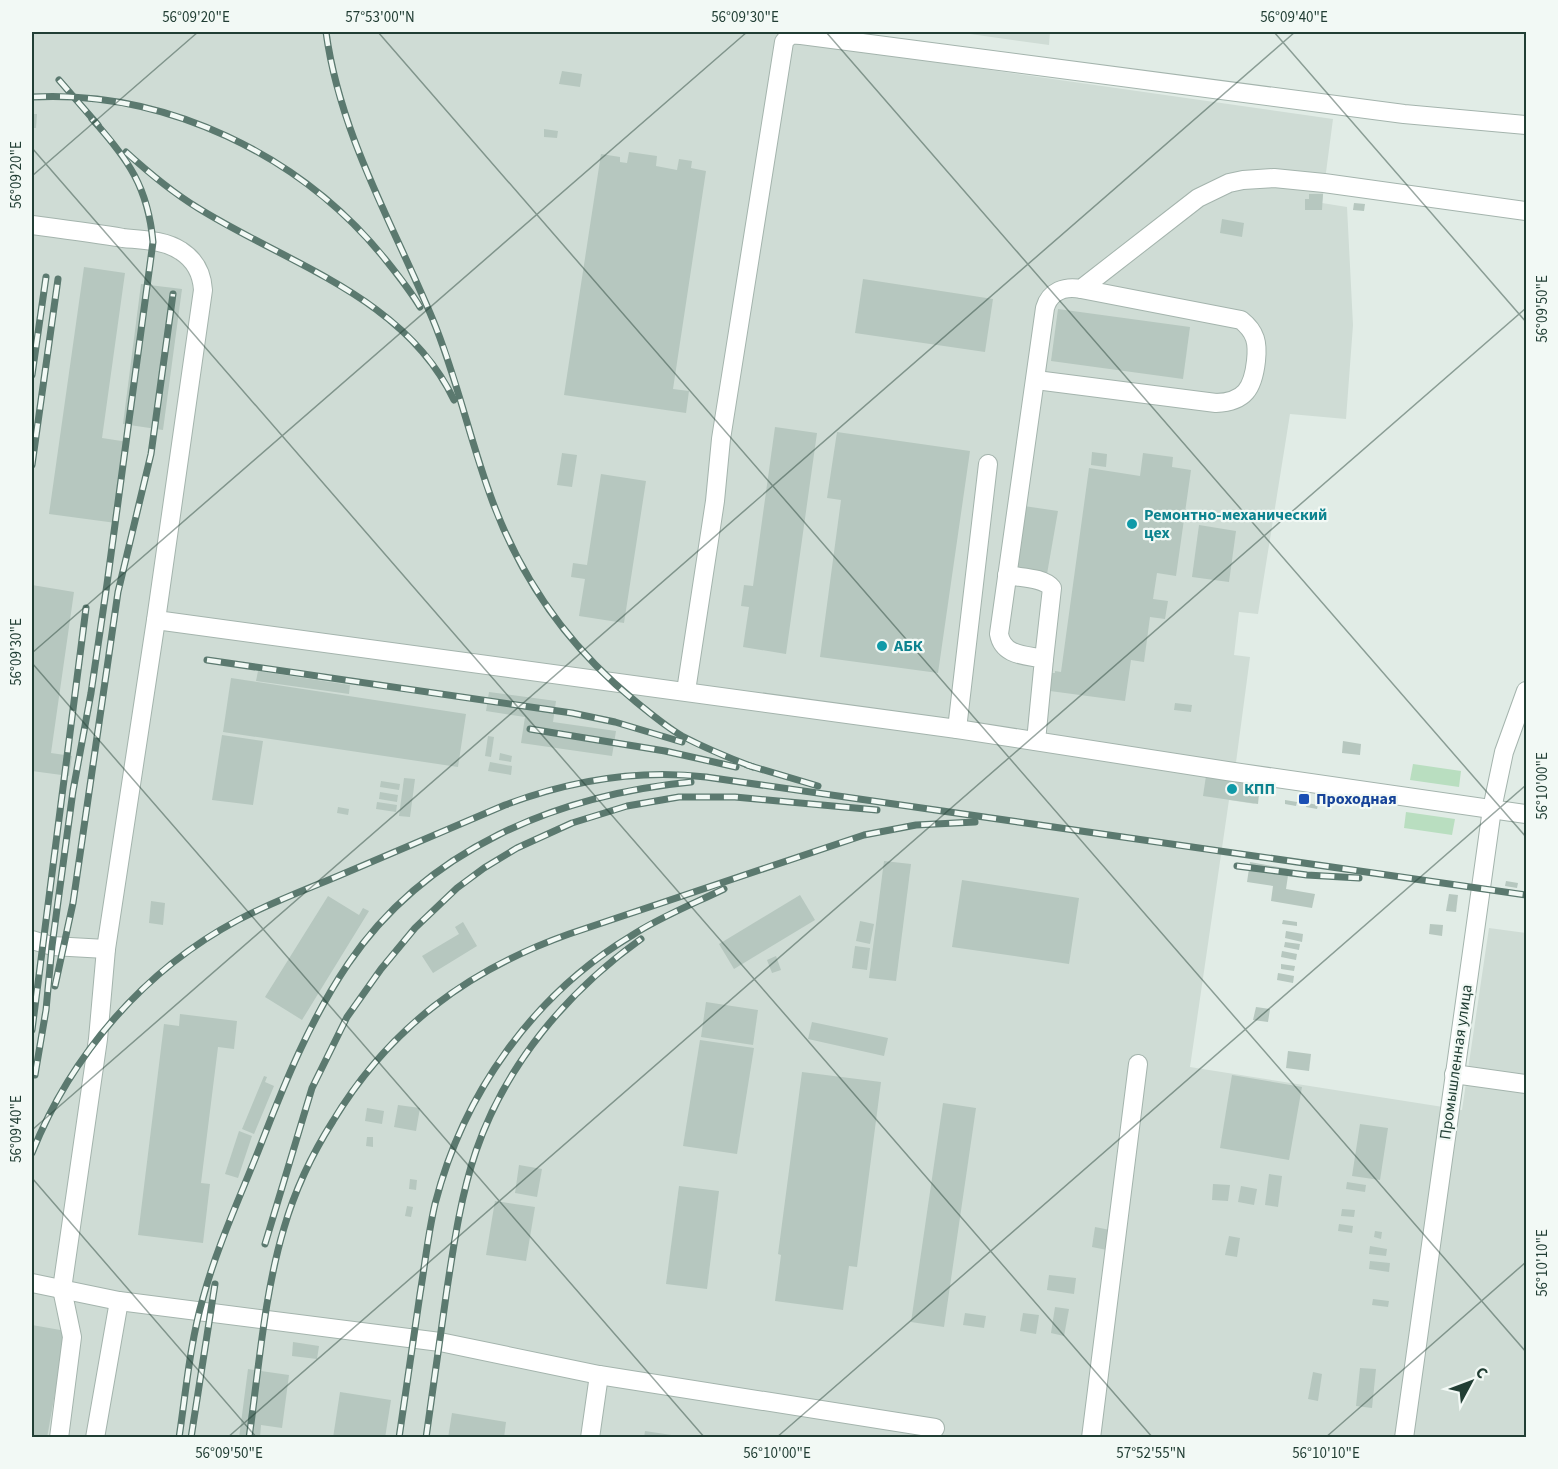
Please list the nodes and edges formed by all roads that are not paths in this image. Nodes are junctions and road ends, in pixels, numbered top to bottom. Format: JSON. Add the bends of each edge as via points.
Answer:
{"nodes":[{"id":1,"x":1527,"y":125,"type":"edge"},
{"id":2,"x":1527,"y":211,"type":"edge"},
{"id":3,"x":32,"y":225,"type":"edge"},
{"id":4,"x":1081,"y":289,"type":"junction"},
{"id":5,"x":1036,"y":380,"type":"junction"},
{"id":6,"x":988,"y":464,"type":"dead end"},
{"id":7,"x":1007,"y":576,"type":"junction"},
{"id":8,"x":156,"y":620,"type":"junction"},
{"id":9,"x":1044,"y":659,"type":"junction"},
{"id":10,"x":686,"y":691,"type":"junction"},
{"id":11,"x":1527,"y":691,"type":"edge"},
{"id":12,"x":957,"y":729,"type":"junction"},
{"id":13,"x":1036,"y":741,"type":"junction"},
{"id":14,"x":1492,"y":809,"type":"junction"},
{"id":15,"x":1527,"y":814,"type":"edge"},
{"id":16,"x":32,"y":940,"type":"edge"},
{"id":17,"x":106,"y":949,"type":"junction"},
{"id":18,"x":1138,"y":1064,"type":"dead end"},
{"id":19,"x":1455,"y":1074,"type":"junction"},
{"id":20,"x":1527,"y":1084,"type":"edge"},
{"id":21,"x":32,"y":1283,"type":"edge"},
{"id":22,"x":62,"y":1289,"type":"junction"},
{"id":23,"x":119,"y":1301,"type":"junction"},
{"id":24,"x":599,"y":1375,"type":"junction"},
{"id":25,"x":933,"y":1434,"type":"edge"},
{"id":26,"x":59,"y":1437,"type":"edge"},
{"id":27,"x":95,"y":1437,"type":"edge"},
{"id":28,"x":590,"y":1437,"type":"edge"},
{"id":29,"x":1091,"y":1437,"type":"edge"},
{"id":30,"x":1404,"y":1437,"type":"edge"}],
"edges":[{"from":1,"to":10,"type":"street","via":[[1404,114],[792,34],[784,42],[721,439]]},
{"from":2,"to":4,"type":"street","via":[[1324,183],[1274,178],[1243,180],[1198,198]]},
{"from":3,"to":8,"type":"street","via":[[165,244],[182,252],[201,275],[203,290]]},
{"from":4,"to":5,"type":"street","via":[[1062,289],[1046,303]]},
{"from":4,"to":5,"type":"street","via":[[1241,320],[1252,330],[1257,343],[1252,384],[1233,401],[1216,403]]},
{"from":5,"to":7,"type":"street"},
{"from":6,"to":12,"type":"street"},
{"from":7,"to":9,"type":"street","via":[[1001,644],[1013,653]]},
{"from":7,"to":9,"type":"street","via":[[1040,581],[1053,588]]},
{"from":8,"to":10,"type":"street"},
{"from":8,"to":17,"type":"street"},
{"from":9,"to":13,"type":"street"},
{"from":10,"to":12,"type":"street"},
{"from":11,"to":14,"type":"street","name":"Промышленная улица","via":[[1504,752]]},
{"from":12,"to":13,"type":"street"},
{"from":13,"to":14,"type":"street"},
{"from":14,"to":15,"type":"street"},
{"from":14,"to":19,"type":"street","name":"Промышленная улица"},
{"from":16,"to":17,"type":"street","via":[[64,947]]},
{"from":17,"to":22,"type":"street","via":[[98,1039]]},
{"from":18,"to":29,"type":"street"},
{"from":19,"to":20,"type":"street"},
{"from":19,"to":30,"type":"street","name":"Промышленная улица"},
{"from":21,"to":22,"type":"street"},
{"from":22,"to":23,"type":"street"},
{"from":22,"to":26,"type":"street","via":[[72,1337]]},
{"from":23,"to":24,"type":"street","via":[[440,1342]]},
{"from":23,"to":27,"type":"street"},
{"from":24,"to":25,"type":"street"},
{"from":24,"to":28,"type":"street"}]}
